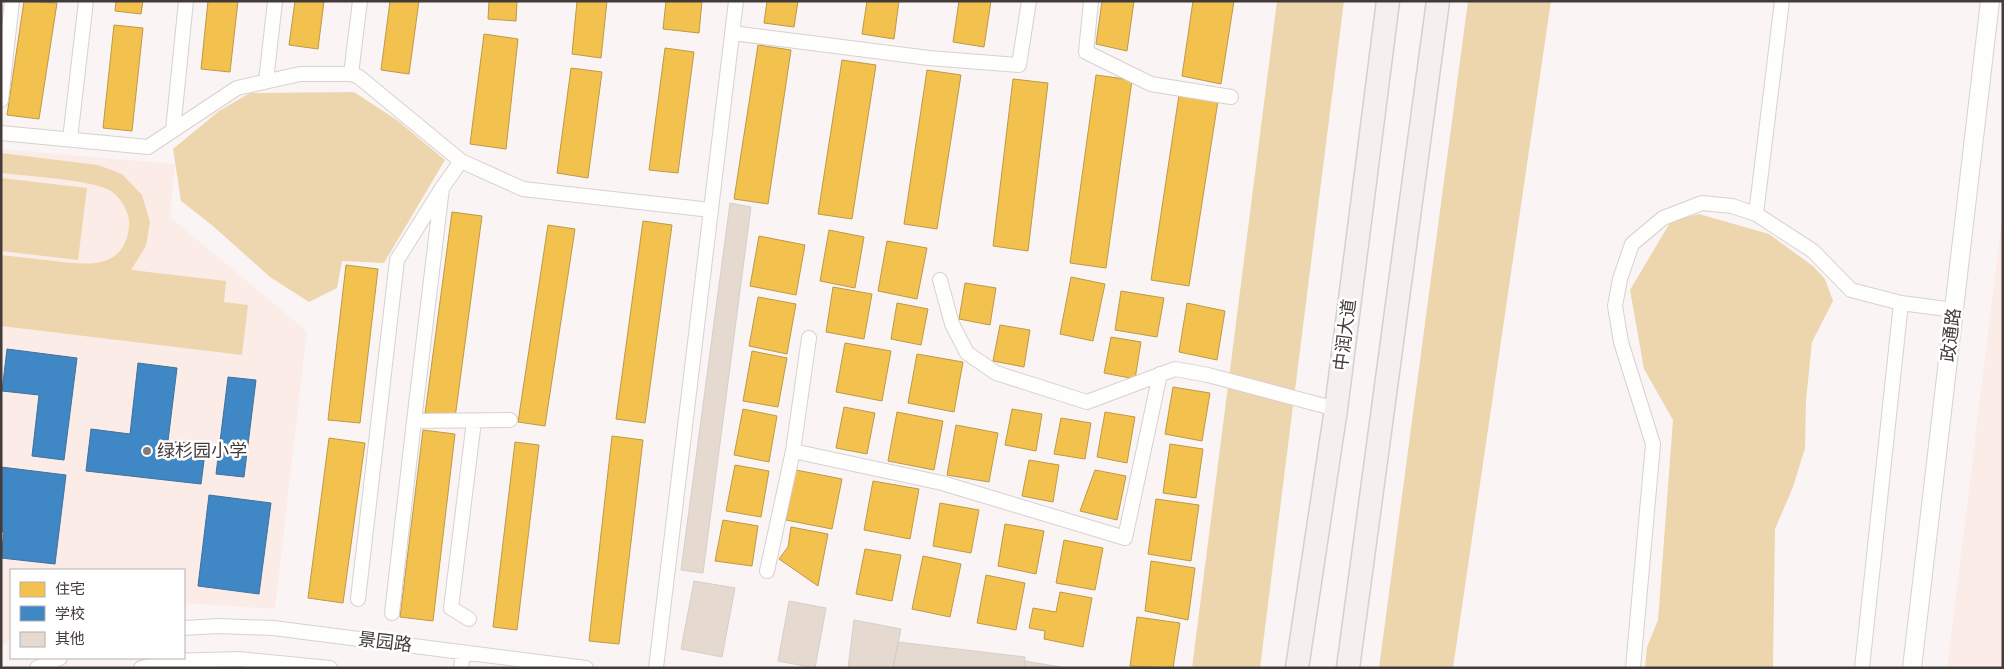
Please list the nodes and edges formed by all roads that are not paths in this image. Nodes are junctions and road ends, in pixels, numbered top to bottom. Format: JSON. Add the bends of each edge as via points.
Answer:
{"nodes":[{"id":1,"x":12,"y":1,"type":"edge"},
{"id":2,"x":86,"y":1,"type":"edge"},
{"id":3,"x":186,"y":1,"type":"edge"},
{"id":4,"x":275,"y":1,"type":"edge"},
{"id":5,"x":360,"y":1,"type":"edge"},
{"id":6,"x":736,"y":1,"type":"edge"},
{"id":7,"x":1029,"y":1,"type":"edge"},
{"id":8,"x":1091,"y":1,"type":"edge"},
{"id":9,"x":1388,"y":1,"type":"edge"},
{"id":10,"x":1438,"y":1,"type":"edge"},
{"id":11,"x":1782,"y":1,"type":"edge"},
{"id":12,"x":1990,"y":1,"type":"edge"},
{"id":13,"x":732,"y":33,"type":"junction"},
{"id":14,"x":351,"y":74,"type":"junction"},
{"id":15,"x":266,"y":82,"type":"junction"},
{"id":16,"x":1231,"y":97,"type":"dead end"},
{"id":17,"x":1,"y":100,"type":"edge"},
{"id":18,"x":173,"y":130,"type":"junction"},
{"id":19,"x":1,"y":133,"type":"edge"},
{"id":20,"x":70,"y":139,"type":"junction"},
{"id":21,"x":460,"y":161,"type":"junction"},
{"id":22,"x":442,"y":188,"type":"junction"},
{"id":23,"x":711,"y":210,"type":"junction"},
{"id":24,"x":1756,"y":214,"type":"junction"},
{"id":25,"x":940,"y":280,"type":"dead end"},
{"id":26,"x":1901,"y":303,"type":"junction"},
{"id":27,"x":1954,"y":310,"type":"junction"},
{"id":28,"x":809,"y":338,"type":"dead end"},
{"id":29,"x":1160,"y":374,"type":"junction"},
{"id":30,"x":1336,"y":409,"type":"junction"},
{"id":31,"x":510,"y":420,"type":"dead end"},
{"id":32,"x":474,"y":421,"type":"junction"},
{"id":33,"x":414,"y":422,"type":"junction"},
{"id":34,"x":793,"y":451,"type":"junction"},
{"id":35,"x":767,"y":572,"type":"dead end"},
{"id":36,"x":358,"y":599,"type":"dead end"},
{"id":37,"x":392,"y":613,"type":"dead end"},
{"id":38,"x":469,"y":619,"type":"dead end"},
{"id":39,"x":185,"y":628,"type":"edge"},
{"id":40,"x":463,"y":652,"type":"junction"},
{"id":41,"x":58,"y":659,"type":"edge"},
{"id":42,"x":238,"y":663,"type":"edge"},
{"id":43,"x":37,"y":668,"type":"edge"},
{"id":44,"x":141,"y":668,"type":"edge"},
{"id":45,"x":330,"y":668,"type":"edge"},
{"id":46,"x":461,"y":668,"type":"edge"},
{"id":47,"x":586,"y":668,"type":"edge"},
{"id":48,"x":656,"y":668,"type":"edge"},
{"id":49,"x":1297,"y":668,"type":"edge"},
{"id":50,"x":1348,"y":668,"type":"edge"},
{"id":51,"x":1633,"y":668,"type":"edge"},
{"id":52,"x":1862,"y":668,"type":"edge"},
{"id":53,"x":1912,"y":668,"type":"edge"}],
"edges":[{"from":1,"to":17,"type":"street"},
{"from":2,"to":20,"type":"street"},
{"from":3,"to":18,"type":"street"},
{"from":4,"to":15,"type":"street"},
{"from":5,"to":14,"type":"street"},
{"from":6,"to":13,"type":"street"},
{"from":7,"to":13,"type":"street","via":[[1019,65],[929,58]]},
{"from":8,"to":16,"type":"street","via":[[1086,52],[1151,84]]},
{"from":9,"to":30,"type":"main road","name":"中润大道"},
{"from":10,"to":50,"type":"main road"},
{"from":11,"to":24,"type":"street"},
{"from":12,"to":27,"type":"street","name":"政通路"},
{"from":13,"to":23,"type":"street"},
{"from":14,"to":15,"type":"street","via":[[300,74]]},
{"from":14,"to":21,"type":"street","via":[[359,77]]},
{"from":15,"to":18,"type":"street","via":[[237,88]]},
{"from":18,"to":20,"type":"street","via":[[148,147]]},
{"from":19,"to":20,"type":"street"},
{"from":21,"to":22,"type":"street"},
{"from":21,"to":23,"type":"street","via":[[523,189]]},
{"from":22,"to":33,"type":"street"},
{"from":22,"to":36,"type":"street","via":[[396,260]]},
{"from":23,"to":48,"type":"street"},
{"from":24,"to":26,"type":"street","via":[[1813,251],[1851,290]]},
{"from":24,"to":51,"type":"street","via":[[1732,206],[1702,203],[1663,218],[1632,244],[1620,279],[1615,306],[1620,342],[1653,444]]},
{"from":25,"to":29,"type":"street","via":[[952,324],[967,353],[996,373],[1087,402]]},
{"from":26,"to":27,"type":"street"},
{"from":26,"to":52,"type":"street"},
{"from":27,"to":53,"type":"street","name":"政通路"},
{"from":28,"to":34,"type":"street"},
{"from":29,"to":30,"type":"street","via":[[1176,369],[1208,375]]},
{"from":29,"to":34,"type":"street","via":[[1125,538],[942,483]]},
{"from":30,"to":49,"type":"main road","name":"中润大道"},
{"from":31,"to":32,"type":"street"},
{"from":32,"to":33,"type":"street"},
{"from":32,"to":38,"type":"street","via":[[452,608]]},
{"from":33,"to":37,"type":"street"},
{"from":34,"to":35,"type":"street"},
{"from":39,"to":40,"type":"street","name":"景园路","via":[[273,628]]},
{"from":40,"to":46,"type":"street"},
{"from":40,"to":47,"type":"street","name":"景园路"},
{"from":41,"to":43,"type":"street"},
{"from":42,"to":44,"type":"street","via":[[168,661]]},
{"from":42,"to":45,"type":"street"}]}
